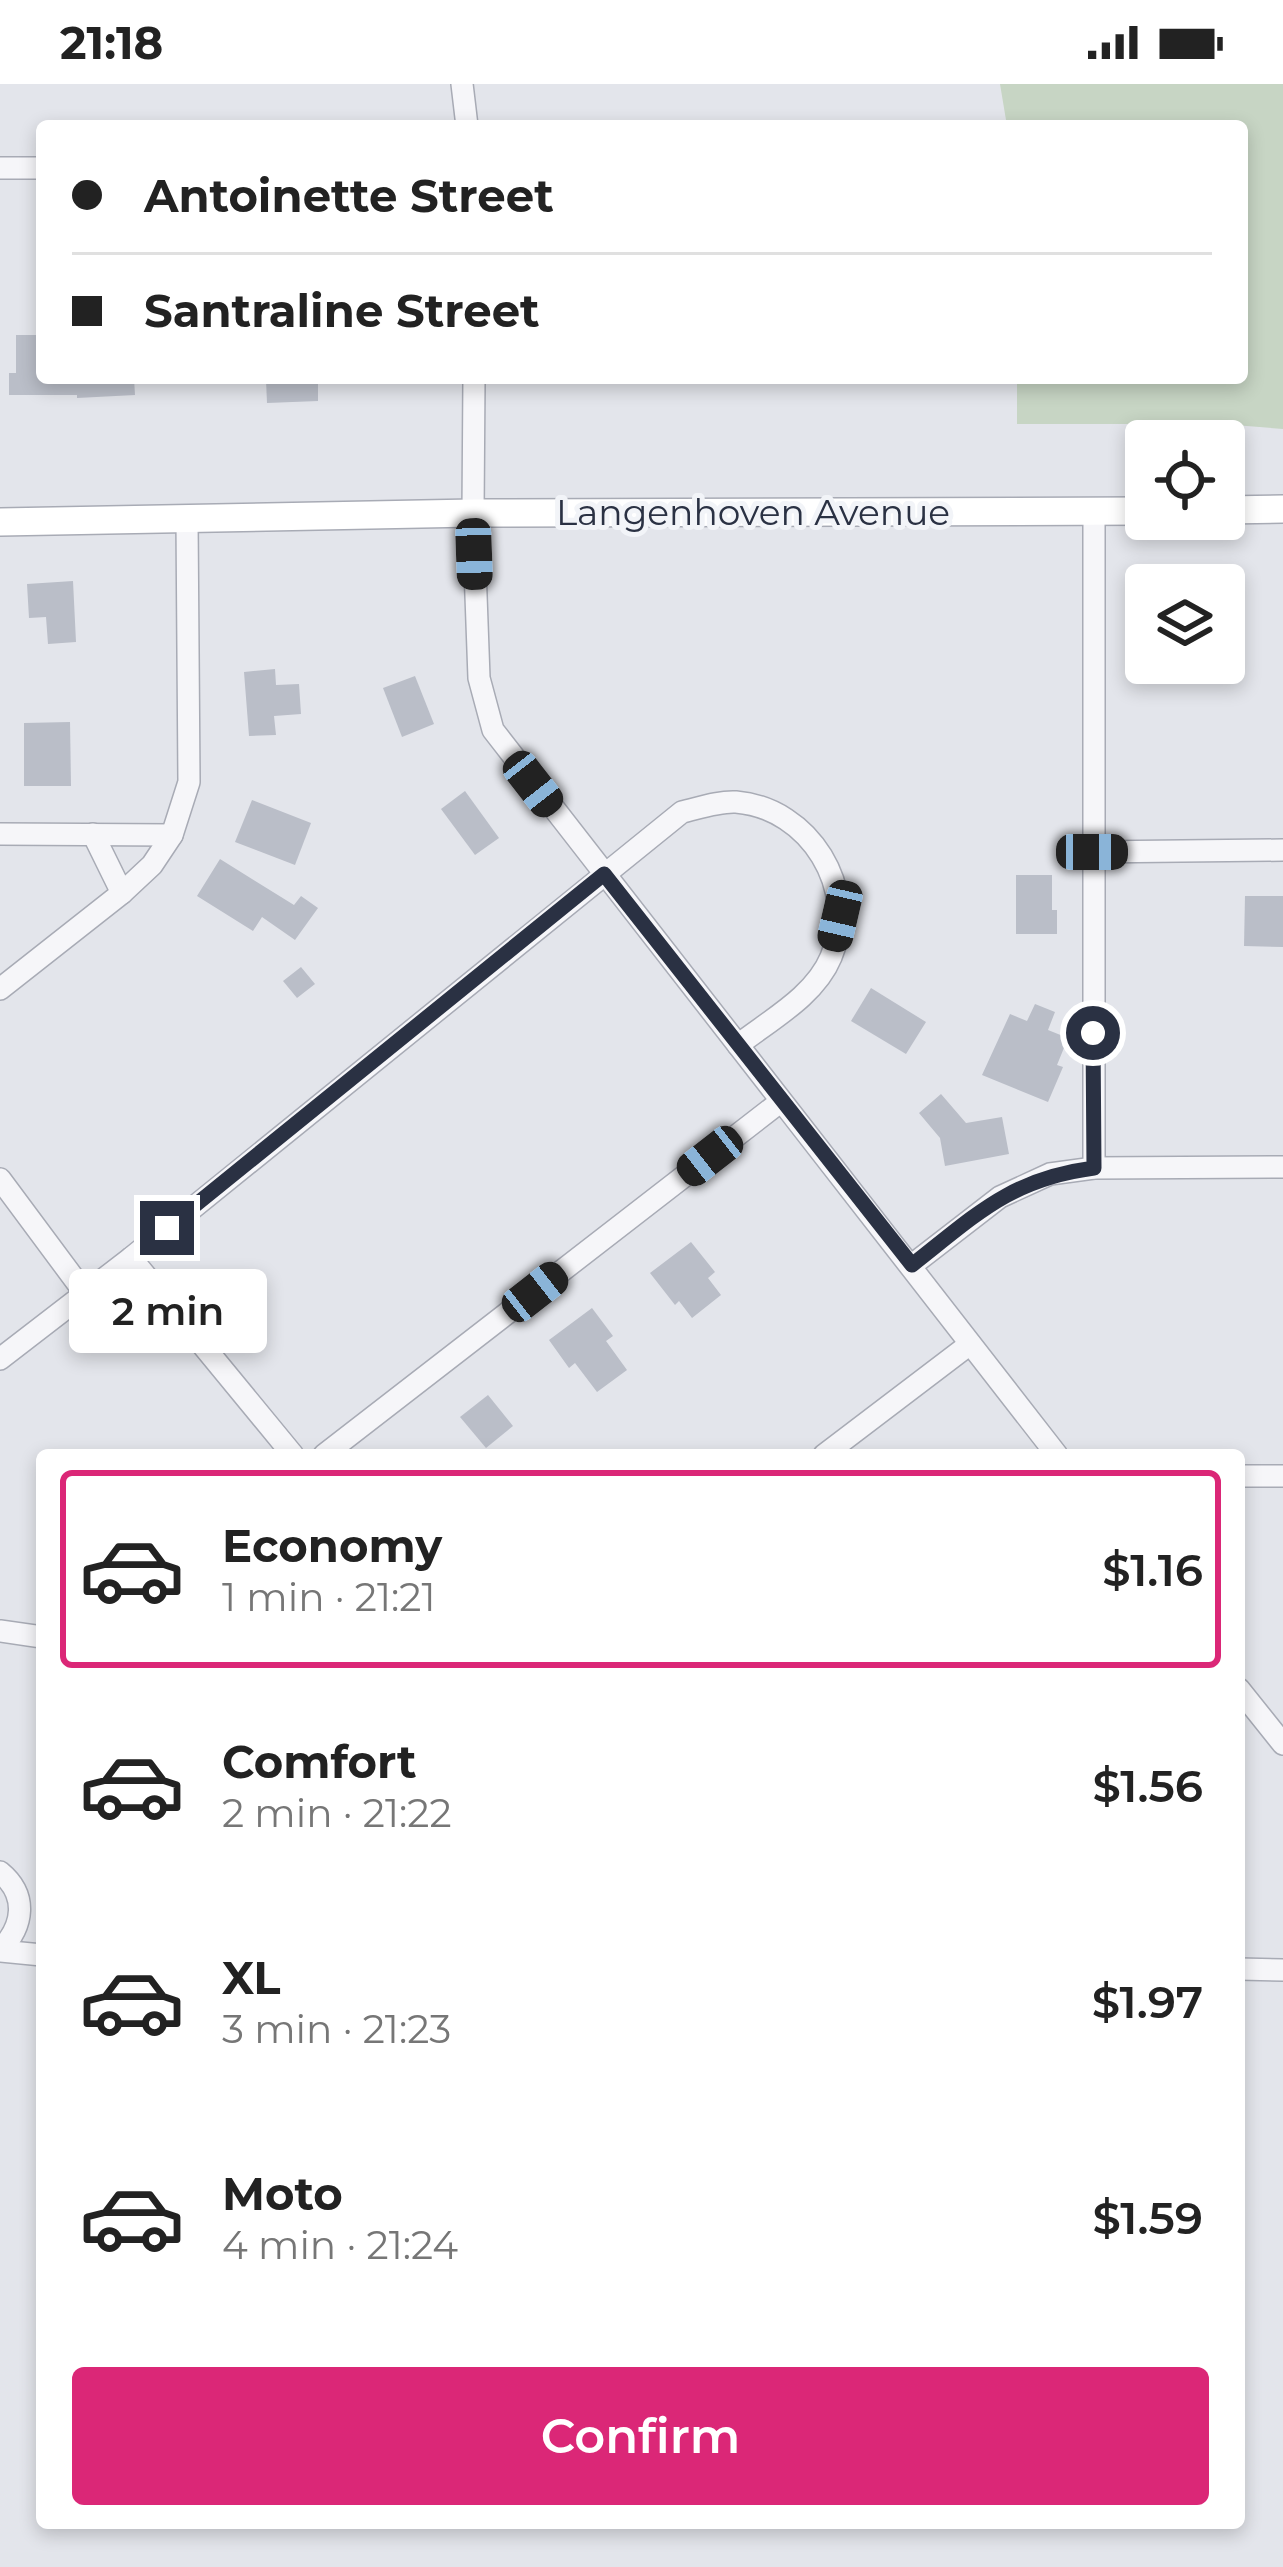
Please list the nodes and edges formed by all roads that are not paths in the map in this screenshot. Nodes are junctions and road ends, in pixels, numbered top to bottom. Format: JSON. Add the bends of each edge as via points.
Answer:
{"nodes":[{"id":1,"x":462,"y":84,"type":"edge"},
{"id":2,"x":466,"y":120,"type":"edge"},
{"id":3,"x":0,"y":168,"type":"edge"},
{"id":4,"x":36,"y":168,"type":"edge"},
{"id":5,"x":474,"y":384,"type":"edge"},
{"id":6,"x":1283,"y":509,"type":"edge"},
{"id":7,"x":1245,"y":510,"type":"edge"},
{"id":8,"x":1094,"y":511,"type":"junction"},
{"id":9,"x":1125,"y":511,"type":"edge"},
{"id":10,"x":472,"y":513,"type":"junction"},
{"id":11,"x":187,"y":519,"type":"junction"},
{"id":12,"x":0,"y":522,"type":"edge"},
{"id":13,"x":0,"y":834,"type":"edge"},
{"id":14,"x":93,"y":834,"type":"junction"},
{"id":15,"x":172,"y":835,"type":"junction"},
{"id":16,"x":1283,"y":850,"type":"edge"},
{"id":17,"x":1092,"y":852,"type":"junction"},
{"id":18,"x":604,"y":874,"type":"junction"},
{"id":19,"x":122,"y":893,"type":"junction"},
{"id":20,"x":0,"y":988,"type":"edge"},
{"id":21,"x":738,"y":1045,"type":"junction"},
{"id":22,"x":780,"y":1102,"type":"junction"},
{"id":23,"x":1283,"y":1167,"type":"edge"},
{"id":24,"x":1094,"y":1168,"type":"junction"},
{"id":25,"x":0,"y":1179,"type":"edge"},
{"id":26,"x":131,"y":1258,"type":"junction"},
{"id":27,"x":912,"y":1265,"type":"junction"},
{"id":28,"x":84,"y":1292,"type":"junction"},
{"id":29,"x":970,"y":1344,"type":"junction"},
{"id":30,"x":0,"y":1359,"type":"edge"},
{"id":31,"x":288,"y":1449,"type":"edge"},
{"id":32,"x":332,"y":1449,"type":"edge"},
{"id":33,"x":832,"y":1449,"type":"edge"},
{"id":34,"x":1052,"y":1449,"type":"edge"},
{"id":35,"x":1245,"y":1476,"type":"edge"},
{"id":36,"x":1283,"y":1476,"type":"edge"},
{"id":37,"x":0,"y":1631,"type":"edge"},
{"id":38,"x":36,"y":1635,"type":"edge"},
{"id":39,"x":1245,"y":1696,"type":"edge"},
{"id":40,"x":1283,"y":1744,"type":"edge"},
{"id":41,"x":0,"y":1872,"type":"edge"},
{"id":42,"x":0,"y":1950,"type":"edge"},
{"id":43,"x":36,"y":1954,"type":"edge"},
{"id":44,"x":1245,"y":1969,"type":"edge"},
{"id":45,"x":1283,"y":1970,"type":"edge"}],
"edges":[{"from":1,"to":2,"type":"street"},
{"from":3,"to":4,"type":"street"},
{"from":5,"to":10,"type":"street"},
{"from":6,"to":7,"type":"street"},
{"from":8,"to":9,"type":"street","name":"Langenhoven Avenue"},
{"from":8,"to":10,"type":"street","name":"Langenhoven Avenue"},
{"from":8,"to":17,"type":"street"},
{"from":10,"to":11,"type":"street","name":"Langenhoven Avenue"},
{"from":10,"to":18,"type":"street","via":[[478,678],[493,730]]},
{"from":11,"to":12,"type":"street","name":"Langenhoven Avenue"},
{"from":11,"to":15,"type":"street","via":[[188,782]]},
{"from":13,"to":14,"type":"street"},
{"from":14,"to":15,"type":"street"},
{"from":14,"to":19,"type":"street"},
{"from":15,"to":19,"type":"street"},
{"from":16,"to":17,"type":"street"},
{"from":17,"to":24,"type":"street"},
{"from":18,"to":21,"type":"street"},
{"from":18,"to":21,"type":"street","via":[[698,808],[732,801],[769,808],[804,832],[832,872],[840,916],[831,958],[812,988]]},
{"from":18,"to":26,"type":"street"},
{"from":19,"to":20,"type":"street"},
{"from":21,"to":22,"type":"street"},
{"from":22,"to":27,"type":"street"},
{"from":22,"to":32,"type":"street"},
{"from":23,"to":24,"type":"street"},
{"from":24,"to":27,"type":"street","via":[[1050,1174],[1000,1197]]},
{"from":25,"to":28,"type":"street"},
{"from":26,"to":28,"type":"street"},
{"from":26,"to":31,"type":"street"},
{"from":27,"to":29,"type":"street"},
{"from":28,"to":30,"type":"street"},
{"from":29,"to":33,"type":"street"},
{"from":29,"to":34,"type":"street"},
{"from":35,"to":36,"type":"street"},
{"from":37,"to":38,"type":"street"},
{"from":39,"to":40,"type":"street"},
{"from":41,"to":42,"type":"street","via":[[19,1898],[20,1918]]},
{"from":42,"to":43,"type":"street"},
{"from":44,"to":45,"type":"street"}]}
